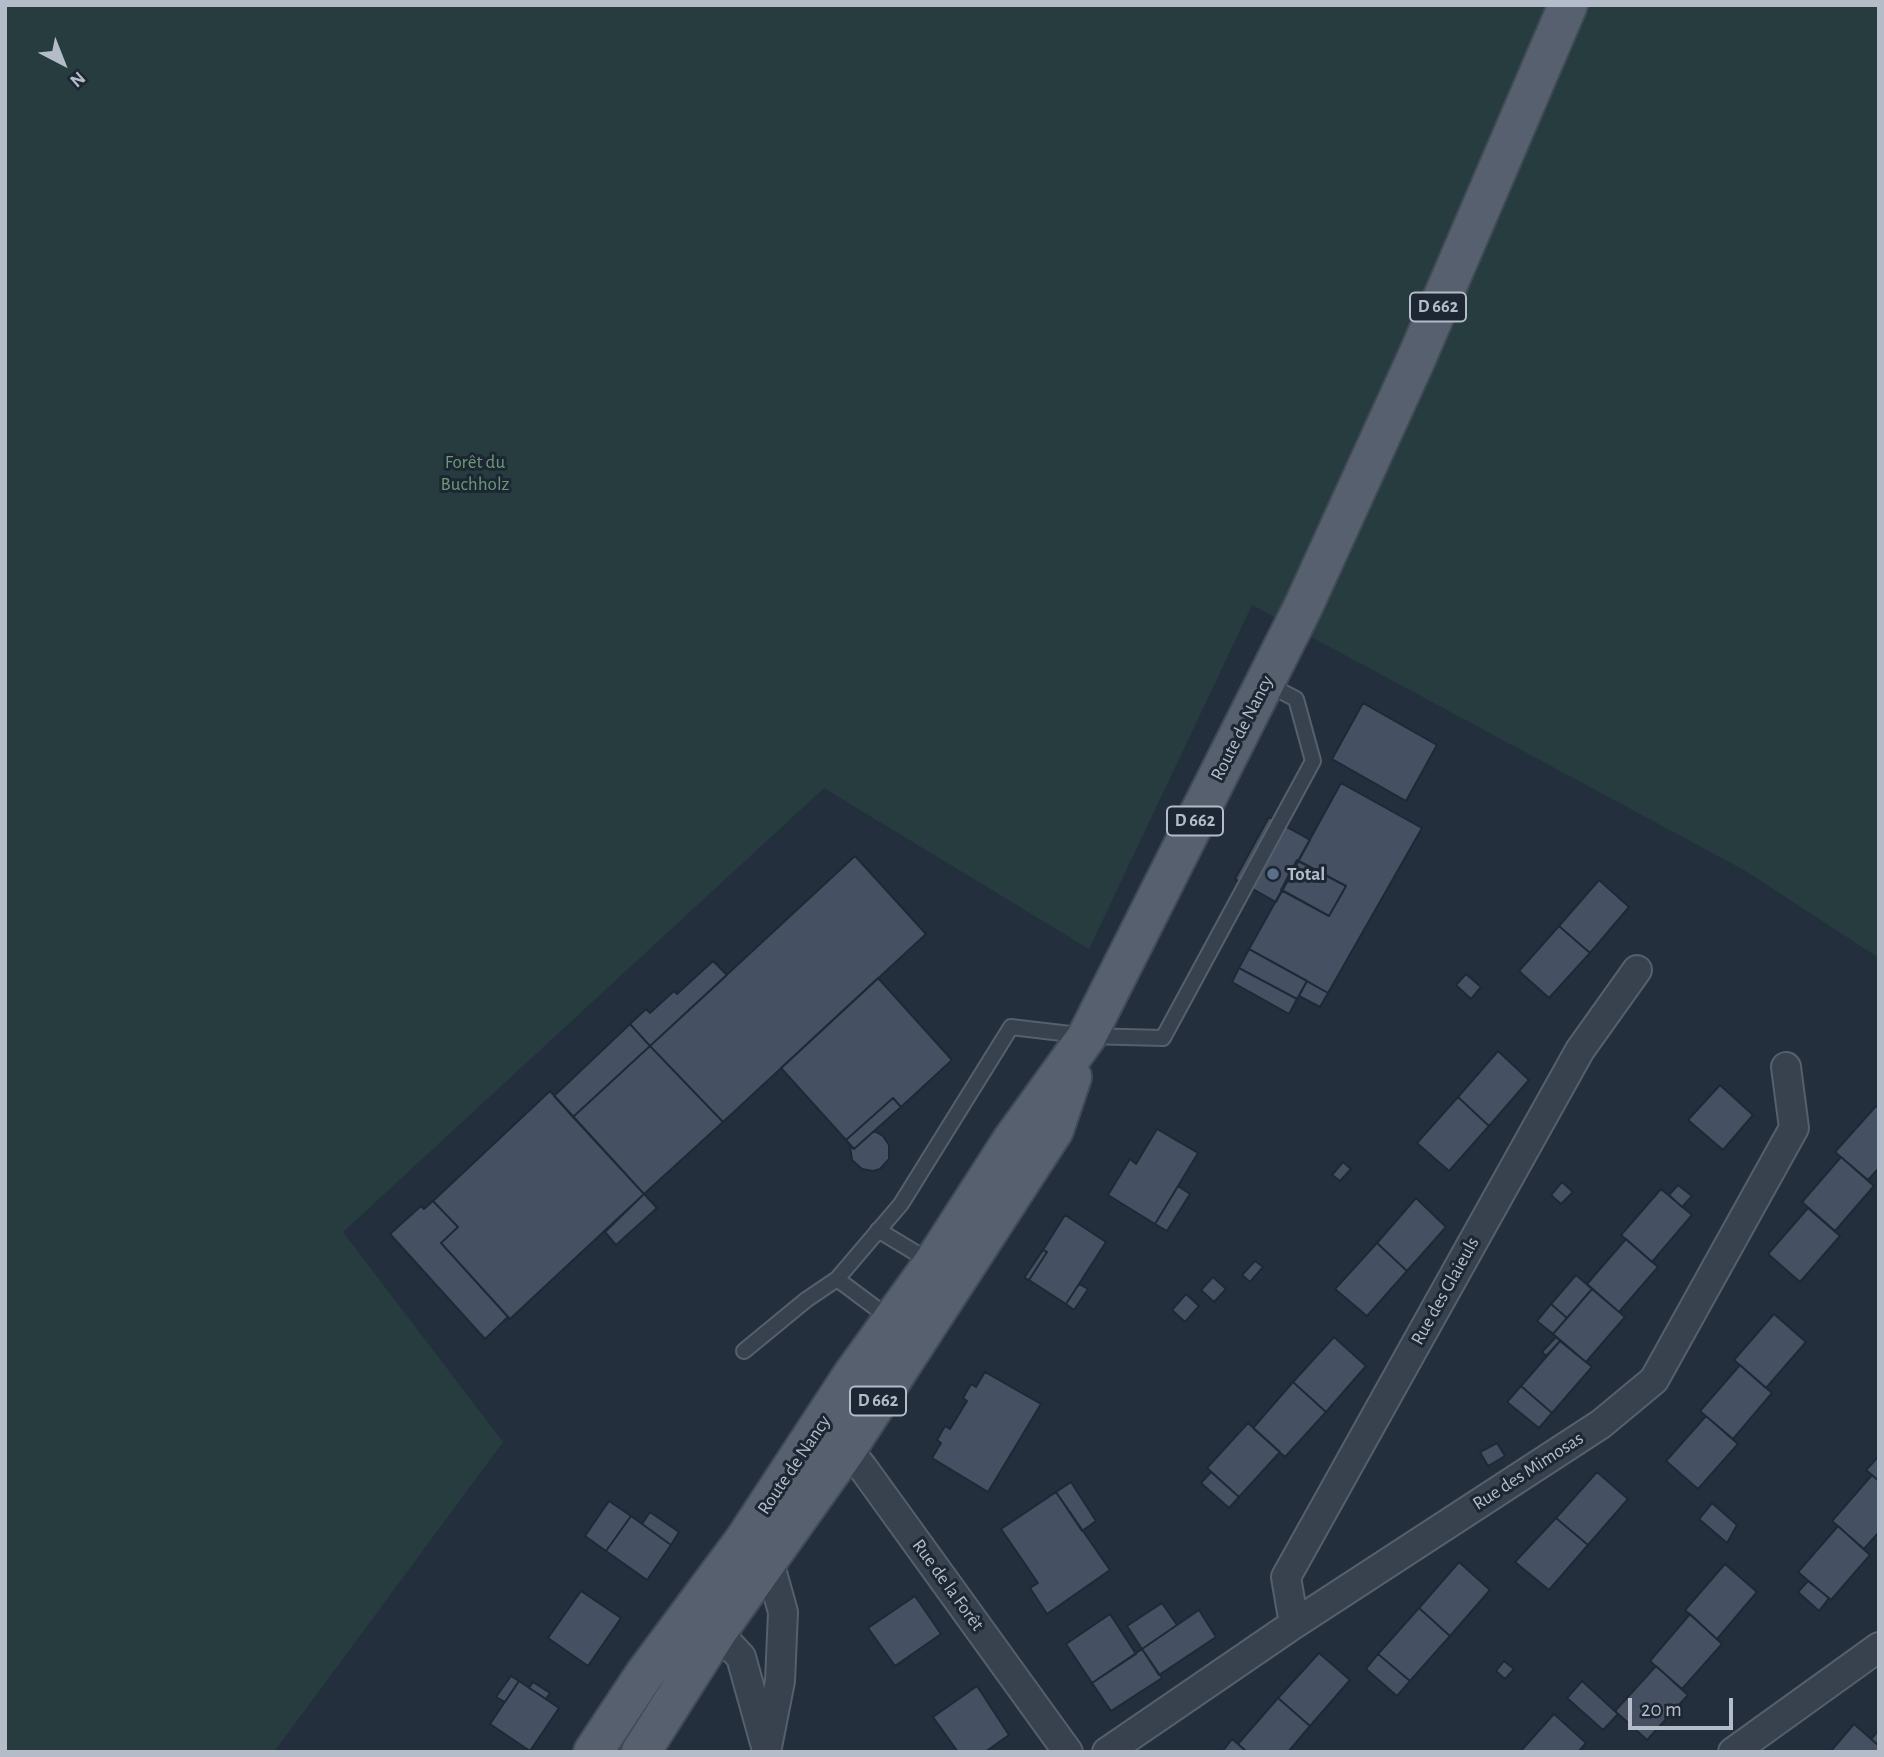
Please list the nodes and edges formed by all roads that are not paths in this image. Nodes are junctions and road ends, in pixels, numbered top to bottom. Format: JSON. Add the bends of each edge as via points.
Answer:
{"nodes":[{"id":1,"x":1568,"y":5,"type":"edge"},
{"id":2,"x":1265,"y":683,"type":"junction"},
{"id":3,"x":1637,"y":970,"type":"dead end"},
{"id":4,"x":1087,"y":1036,"type":"junction"},
{"id":5,"x":1786,"y":1067,"type":"dead end"},
{"id":6,"x":878,"y":1230,"type":"junction"},
{"id":7,"x":933,"y":1263,"type":"junction"},
{"id":8,"x":837,"y":1279,"type":"junction"},
{"id":9,"x":935,"y":1314,"type":"junction"},
{"id":10,"x":891,"y":1320,"type":"junction"},
{"id":11,"x":744,"y":1351,"type":"dead end"},
{"id":12,"x":836,"y":1434,"type":"junction"},
{"id":13,"x":757,"y":1550,"type":"junction"},
{"id":14,"x":706,"y":1620,"type":"junction"},
{"id":15,"x":1294,"y":1624,"type":"junction"},
{"id":16,"x":1879,"y":1647,"type":"edge"},
{"id":17,"x":766,"y":1750,"type":"edge"},
{"id":18,"x":593,"y":1752,"type":"edge"},
{"id":19,"x":641,"y":1752,"type":"edge"},
{"id":20,"x":1068,"y":1752,"type":"edge"},
{"id":21,"x":1107,"y":1752,"type":"edge"},
{"id":22,"x":1733,"y":1752,"type":"edge"}],
"edges":[{"from":1,"to":2,"type":"main road","name":"Route de Nancy","number":"D 662","via":[[1417,357]]},
{"from":2,"to":4,"type":"main road","name":"Route de Nancy","number":"D 662"},
{"from":2,"to":4,"type":"lane","via":[[1296,699],[1313,761],[1163,1038]]},
{"from":3,"to":15,"type":"street","name":"Rue des Glaieuls","via":[[1580,1050],[1286,1577]]},
{"from":4,"to":6,"type":"lane","via":[[1011,1027],[901,1205]]},
{"from":4,"to":7,"type":"main road","name":"Route de Nancy","number":"D 662","via":[[1012,1140]]},
{"from":4,"to":9,"type":"main road","name":"Route de Nancy","number":"D 662","via":[[1054,1130]]},
{"from":5,"to":15,"type":"street","name":"Rue des Mimosas","via":[[1794,1128],[1654,1380],[1601,1424]]},
{"from":6,"to":7,"type":"lane"},
{"from":6,"to":8,"type":"lane"},
{"from":7,"to":9,"type":"lane"},
{"from":7,"to":10,"type":"main road","name":"Route de Nancy","number":"D 662"},
{"from":8,"to":10,"type":"lane"},
{"from":8,"to":11,"type":"lane"},
{"from":9,"to":10,"type":"lane"},
{"from":9,"to":12,"type":"main road","name":"Route de Nancy","number":"D 662"},
{"from":10,"to":12,"type":"main road","name":"Route de Nancy","number":"D 662"},
{"from":12,"to":13,"type":"main road","name":"Route de Nancy","number":"D 662"},
{"from":12,"to":20,"type":"street","name":"Rue de la Forêt"},
{"from":13,"to":14,"type":"main road","name":"Route de Nancy","number":"D 662"},
{"from":13,"to":17,"type":"street","via":[[783,1612],[779,1681]]},
{"from":14,"to":17,"type":"street","via":[[741,1657]]},
{"from":14,"to":18,"type":"main road","name":"Route de Nancy","number":"D 662","via":[[644,1675]]},
{"from":14,"to":19,"type":"main road","name":"Route de Nancy","number":"D 662"},
{"from":15,"to":21,"type":"street","name":"Rue des Mimosas"},
{"from":16,"to":22,"type":"street"}]}
